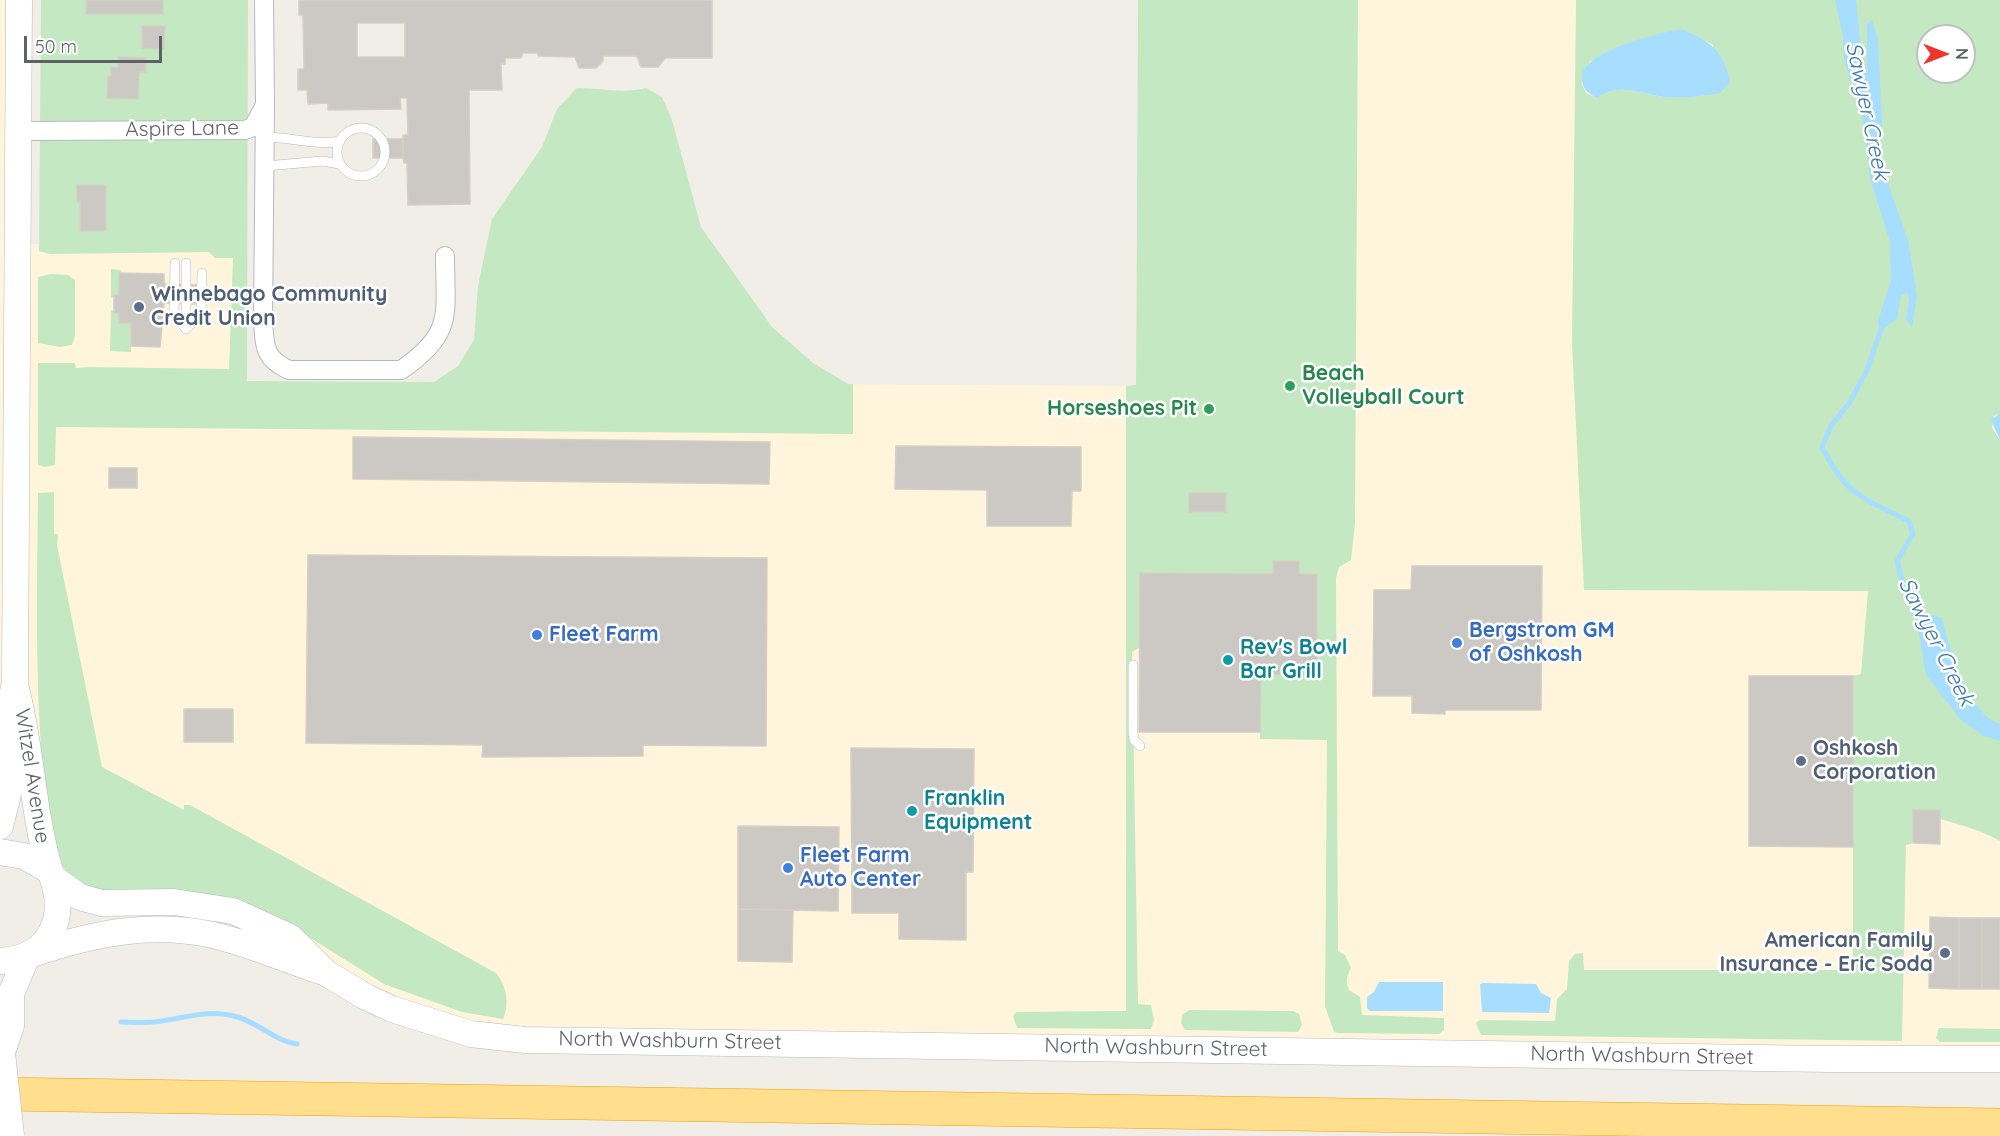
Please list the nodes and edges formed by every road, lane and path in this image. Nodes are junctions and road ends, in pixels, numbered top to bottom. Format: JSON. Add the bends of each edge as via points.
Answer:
{"nodes":[{"id":1,"x":19,"y":0,"type":"edge"},
{"id":2,"x":264,"y":0,"type":"edge"},
{"id":3,"x":265,"y":105,"type":"junction"},
{"id":4,"x":18,"y":131,"type":"junction"},
{"id":5,"x":266,"y":137,"type":"junction"},
{"id":6,"x":340,"y":141,"type":"junction"},
{"id":7,"x":340,"y":164,"type":"junction"},
{"id":8,"x":266,"y":166,"type":"junction"},
{"id":9,"x":445,"y":256,"type":"dead end"},
{"id":10,"x":175,"y":263,"type":"dead end"},
{"id":11,"x":186,"y":263,"type":"dead end"},
{"id":12,"x":202,"y":273,"type":"dead end"},
{"id":13,"x":186,"y":329,"type":"junction"},
{"id":14,"x":8,"y":492,"type":"edge"},
{"id":15,"x":1133,"y":665,"type":"dead end"},
{"id":16,"x":15,"y":682,"type":"junction"},
{"id":17,"x":1140,"y":746,"type":"dead end"},
{"id":18,"x":0,"y":826,"type":"edge"},
{"id":19,"x":0,"y":852,"type":"edge"},
{"id":20,"x":51,"y":874,"type":"junction"},
{"id":21,"x":29,"y":955,"type":"junction"},
{"id":22,"x":0,"y":961,"type":"edge"},
{"id":23,"x":326,"y":973,"type":"junction"},
{"id":24,"x":1,"y":1051,"type":"edge"},
{"id":25,"x":2000,"y":1059,"type":"edge"},
{"id":26,"x":0,"y":1094,"type":"edge"},
{"id":27,"x":2000,"y":1125,"type":"edge"},
{"id":28,"x":12,"y":1136,"type":"edge"}],
"edges":[{"from":1,"to":4,"type":"street","name":"Witzel Avenue"},
{"from":2,"to":3,"type":"street","name":"Aspire Lane"},
{"from":3,"to":4,"type":"street","name":"Aspire Lane","via":[[253,127],[245,130]]},
{"from":3,"to":5,"type":"street"},
{"from":4,"to":14,"type":"street","name":"Witzel Avenue"},
{"from":5,"to":6,"type":"lane"},
{"from":5,"to":8,"type":"street"},
{"from":6,"to":7,"type":"lane"},
{"from":6,"to":7,"type":"lane","via":[[352,130],[368,130],[381,140],[384,156],[378,170],[365,176],[350,174]]},
{"from":7,"to":8,"type":"lane","via":[[322,161]]},
{"from":8,"to":9,"type":"street","via":[[265,350],[278,365],[289,370],[401,370],[416,360],[441,331],[445,316]]},
{"from":10,"to":13,"type":"lane","via":[[174,314]]},
{"from":11,"to":13,"type":"lane"},
{"from":12,"to":13,"type":"lane","via":[[201,314]]},
{"from":14,"to":16,"type":"street","name":"Witzel Avenue"},
{"from":15,"to":17,"type":"lane","via":[[1133,733]]},
{"from":16,"to":18,"type":"street","name":"Witzel Avenue","via":[[7,723],[6,809]]},
{"from":16,"to":20,"type":"street","name":"Witzel Avenue","via":[[26,724],[36,818]]},
{"from":19,"to":20,"type":"street","name":"North Washburn Street","via":[[24,856]]},
{"from":20,"to":21,"type":"street","name":"Witzel Avenue","via":[[58,903],[56,922],[49,937]]},
{"from":20,"to":23,"type":"street","name":"North Washburn Street","via":[[80,897],[101,903],[174,902],[232,911],[290,937]]},
{"from":21,"to":22,"type":"street","name":"North Washburn Street"},
{"from":21,"to":23,"type":"street","name":"North Washburn Street","via":[[107,933],[170,929],[235,941]]},
{"from":21,"to":24,"type":"street","via":[[11,994],[11,1026]]},
{"from":23,"to":25,"type":"street","name":"North Washburn Street","via":[[366,997],[444,1028],[525,1040]]},
{"from":24,"to":28,"type":"street","bridge":true},
{"from":26,"to":27,"type":"highway"}]}
